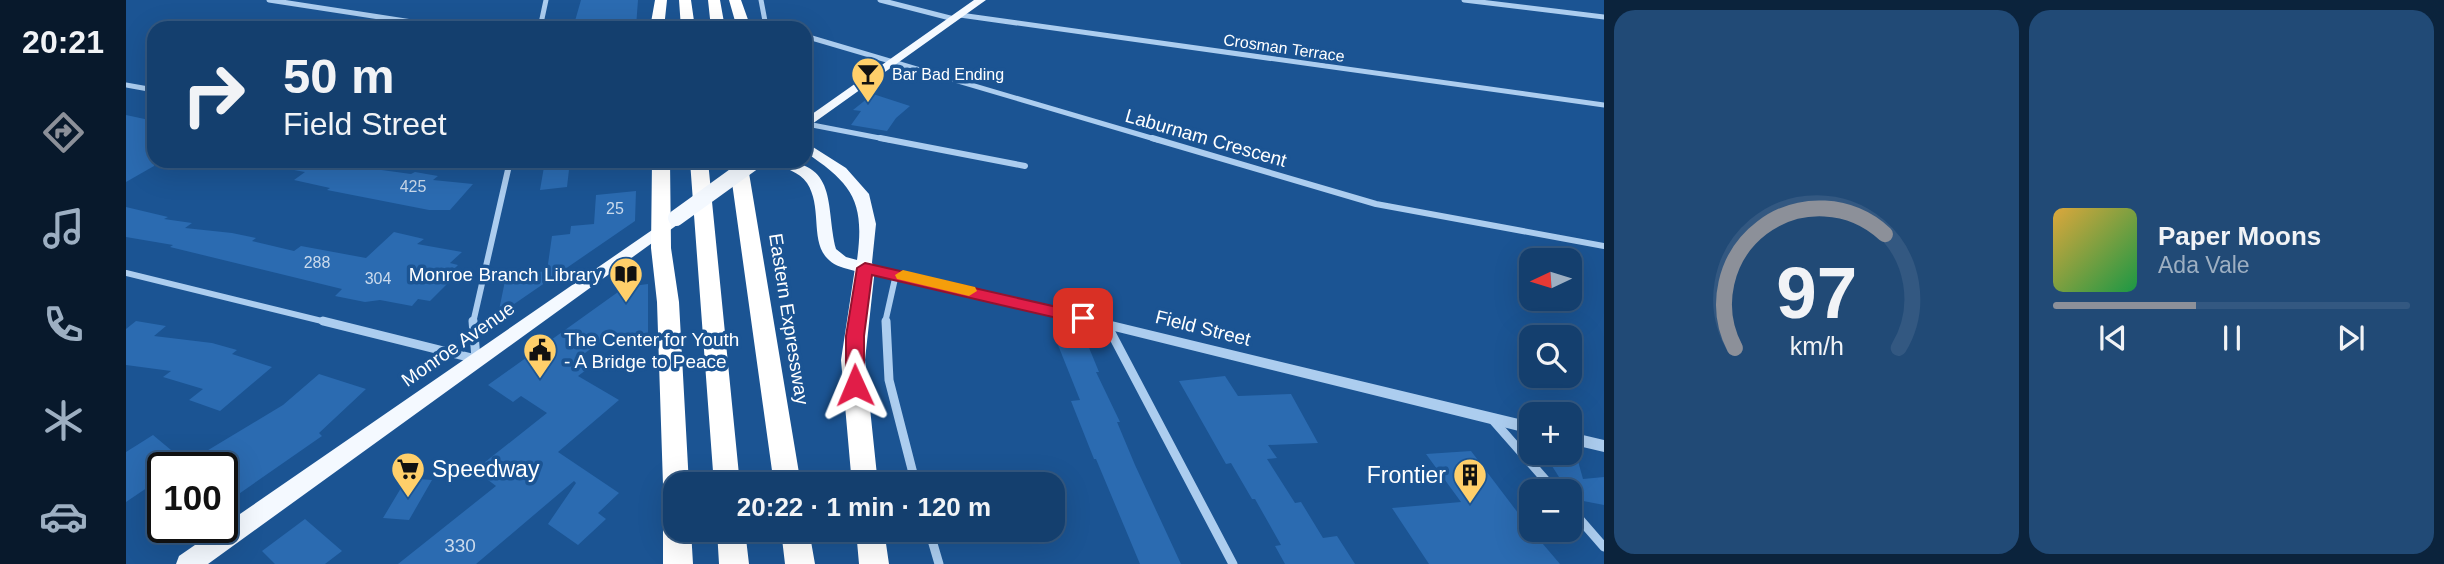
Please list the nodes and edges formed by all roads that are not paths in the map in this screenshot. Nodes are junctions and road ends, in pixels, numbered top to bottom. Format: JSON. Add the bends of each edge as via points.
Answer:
{"nodes":[{"id":1,"x":270,"y":0,"type":"edge"},
{"id":2,"x":546,"y":0,"type":"edge"},
{"id":3,"x":661,"y":0,"type":"edge"},
{"id":4,"x":685,"y":0,"type":"edge"},
{"id":5,"x":714,"y":0,"type":"edge"},
{"id":6,"x":736,"y":0,"type":"edge"},
{"id":7,"x":761,"y":0,"type":"edge"},
{"id":8,"x":880,"y":0,"type":"edge"},
{"id":9,"x":981,"y":0,"type":"edge"},
{"id":10,"x":1464,"y":0,"type":"edge"},
{"id":11,"x":957,"y":17,"type":"junction"},
{"id":12,"x":1604,"y":17,"type":"edge"},
{"id":13,"x":406,"y":21,"type":"edge"},
{"id":14,"x":542,"y":21,"type":"edge"},
{"id":15,"x":658,"y":21,"type":"edge"},
{"id":16,"x":687,"y":21,"type":"edge"},
{"id":17,"x":717,"y":21,"type":"edge"},
{"id":18,"x":742,"y":21,"type":"edge"},
{"id":19,"x":765,"y":21,"type":"edge"},
{"id":20,"x":812,"y":39,"type":"edge"},
{"id":21,"x":894,"y":62,"type":"junction"},
{"id":22,"x":126,"y":85,"type":"edge"},
{"id":23,"x":147,"y":89,"type":"edge"},
{"id":24,"x":1604,"y":106,"type":"edge"},
{"id":25,"x":812,"y":120,"type":"edge"},
{"id":26,"x":812,"y":125,"type":"edge"},
{"id":27,"x":812,"y":151,"type":"edge"},
{"id":28,"x":1025,"y":166,"type":"dead end"},
{"id":29,"x":508,"y":168,"type":"edge"},
{"id":30,"x":662,"y":168,"type":"edge"},
{"id":31,"x":700,"y":168,"type":"edge"},
{"id":32,"x":739,"y":168,"type":"edge"},
{"id":33,"x":745,"y":168,"type":"edge"},
{"id":34,"x":802,"y":168,"type":"edge"},
{"id":35,"x":669,"y":223,"type":"junction"},
{"id":36,"x":1604,"y":246,"type":"edge"},
{"id":37,"x":865,"y":268,"type":"junction"},
{"id":38,"x":126,"y":273,"type":"edge"},
{"id":39,"x":896,"y":274,"type":"junction"},
{"id":40,"x":1107,"y":325,"type":"junction"},
{"id":41,"x":476,"y":359,"type":"junction"},
{"id":42,"x":1492,"y":419,"type":"junction"},
{"id":43,"x":1519,"y":425,"type":"edge"},
{"id":44,"x":1582,"y":441,"type":"edge"},
{"id":45,"x":1604,"y":446,"type":"edge"},
{"id":46,"x":676,"y":472,"type":"edge"},
{"id":47,"x":726,"y":472,"type":"edge"},
{"id":48,"x":786,"y":472,"type":"edge"},
{"id":49,"x":864,"y":472,"type":"edge"},
{"id":50,"x":912,"y":472,"type":"edge"},
{"id":51,"x":1545,"y":479,"type":"edge"},
{"id":52,"x":1582,"y":522,"type":"edge"},
{"id":53,"x":677,"y":542,"type":"edge"},
{"id":54,"x":732,"y":542,"type":"edge"},
{"id":55,"x":797,"y":542,"type":"edge"},
{"id":56,"x":871,"y":542,"type":"edge"},
{"id":57,"x":933,"y":542,"type":"edge"},
{"id":58,"x":1604,"y":547,"type":"edge"},
{"id":59,"x":188,"y":564,"type":"edge"},
{"id":60,"x":678,"y":564,"type":"edge"},
{"id":61,"x":734,"y":564,"type":"edge"},
{"id":62,"x":800,"y":564,"type":"edge"},
{"id":63,"x":873,"y":564,"type":"edge"},
{"id":64,"x":939,"y":564,"type":"edge"},
{"id":65,"x":1233,"y":564,"type":"edge"}],
"edges":[{"from":1,"to":13,"type":"street"},
{"from":2,"to":14,"type":"street"},
{"from":3,"to":15,"type":"highway"},
{"from":4,"to":16,"type":"highway"},
{"from":5,"to":17,"type":"highway"},
{"from":6,"to":18,"type":"highway"},
{"from":7,"to":19,"type":"street"},
{"from":8,"to":11,"type":"street","name":"Crosman Terrace"},
{"from":9,"to":11,"type":"main road"},
{"from":10,"to":12,"type":"street"},
{"from":11,"to":21,"type":"main road"},
{"from":11,"to":24,"type":"street","name":"Crosman Terrace"},
{"from":20,"to":21,"type":"street","name":"Laburnam Crescent"},
{"from":21,"to":25,"type":"main road"},
{"from":21,"to":36,"type":"street","name":"Laburnam Crescent","via":[[1376,204]]},
{"from":22,"to":23,"type":"street"},
{"from":26,"to":28,"type":"street"},
{"from":27,"to":37,"type":"main road","via":[[845,173],[863,197],[870,224]]},
{"from":29,"to":41,"type":"street","via":[[472,327]]},
{"from":30,"to":35,"type":"highway"},
{"from":31,"to":47,"type":"highway"},
{"from":32,"to":48,"type":"highway","name":"Eastern Expressway"},
{"from":33,"to":35,"type":"main road","name":"Monroe Avenue","bridge":true},
{"from":34,"to":37,"type":"main road","via":[[817,186],[829,252],[840,261]]},
{"from":35,"to":41,"type":"main road","name":"Monroe Avenue"},
{"from":35,"to":46,"type":"highway","via":[[662,259],[670,323]]},
{"from":37,"to":39,"type":"street","name":"Field Street"},
{"from":37,"to":49,"type":"highway","via":[[853,360]]},
{"from":38,"to":41,"type":"street"},
{"from":39,"to":40,"type":"street","name":"Field Street"},
{"from":39,"to":50,"type":"street","via":[[889,300],[887,370]]},
{"from":40,"to":42,"type":"street","name":"Field Street"},
{"from":40,"to":65,"type":"street"},
{"from":41,"to":59,"type":"main road","name":"Monroe Avenue"},
{"from":42,"to":43,"type":"street","name":"Field Street"},
{"from":42,"to":51,"type":"street"},
{"from":44,"to":45,"type":"street"},
{"from":52,"to":58,"type":"street"},
{"from":53,"to":60,"type":"highway"},
{"from":54,"to":61,"type":"highway"},
{"from":55,"to":62,"type":"highway"},
{"from":56,"to":63,"type":"highway"},
{"from":57,"to":64,"type":"street"}]}
